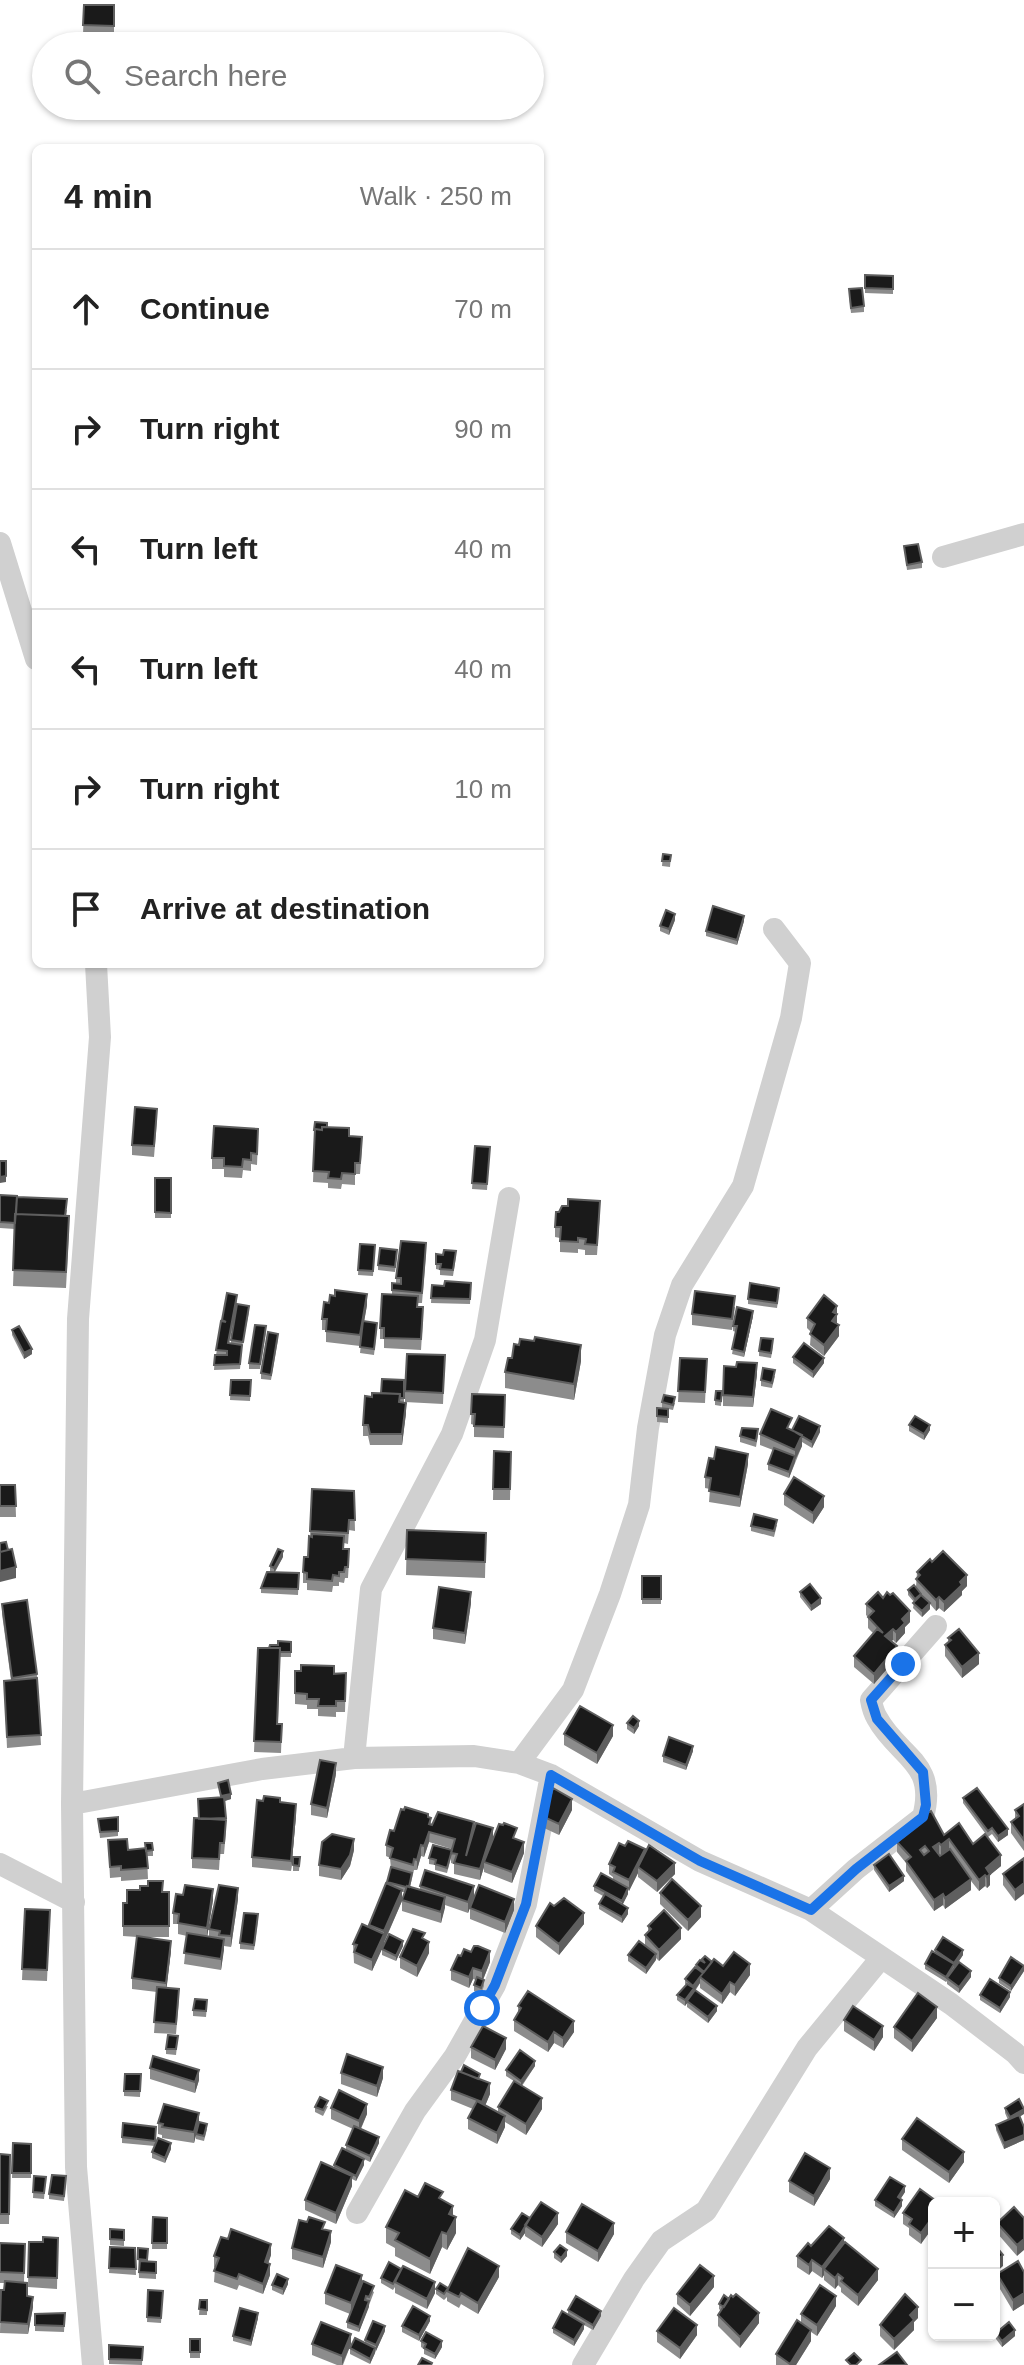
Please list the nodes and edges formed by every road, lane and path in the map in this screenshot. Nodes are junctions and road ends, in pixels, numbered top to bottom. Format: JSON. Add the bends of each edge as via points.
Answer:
{"nodes":[{"id":1,"x":1024,"y":534,"type":"edge"},
{"id":2,"x":0,"y":543,"type":"edge"},
{"id":3,"x":943,"y":557,"type":"dead end"},
{"id":4,"x":32,"y":646,"type":"edge"},
{"id":5,"x":774,"y":929,"type":"dead end"},
{"id":6,"x":96,"y":968,"type":"edge"},
{"id":7,"x":509,"y":1198,"type":"dead end"},
{"id":8,"x":936,"y":1626,"type":"dead end"},
{"id":9,"x":354,"y":1758,"type":"junction"},
{"id":10,"x":519,"y":1763,"type":"junction"},
{"id":11,"x":551,"y":1775,"type":"junction"},
{"id":12,"x":72,"y":1804,"type":"junction"},
{"id":13,"x":0,"y":1864,"type":"edge"},
{"id":14,"x":74,"y":1902,"type":"junction"},
{"id":15,"x":811,"y":1910,"type":"junction"},
{"id":16,"x":881,"y":1958,"type":"junction"},
{"id":17,"x":1024,"y":2063,"type":"edge"},
{"id":18,"x":357,"y":2213,"type":"dead end"},
{"id":19,"x":93,"y":2365,"type":"edge"},
{"id":20,"x":583,"y":2365,"type":"edge"}],
"edges":[{"from":1,"to":3,"type":"street"},
{"from":2,"to":4,"type":"street"},
{"from":5,"to":10,"type":"street","via":[[800,963],[791,1018],[743,1186],[682,1285],[665,1335],[639,1505],[584,1663],[573,1690]]},
{"from":6,"to":12,"type":"street","via":[[100,1037],[78,1319]]},
{"from":7,"to":9,"type":"street","via":[[485,1340],[457,1421],[371,1589]]},
{"from":8,"to":15,"type":"street","via":[[871,1700],[877,1719],[923,1772],[923,1817]]},
{"from":9,"to":10,"type":"street","via":[[474,1756]]},
{"from":9,"to":12,"type":"street"},
{"from":10,"to":11,"type":"street"},
{"from":11,"to":15,"type":"street","via":[[700,1861]]},
{"from":11,"to":18,"type":"street","via":[[526,1904],[495,1985]]},
{"from":12,"to":14,"type":"street"},
{"from":13,"to":14,"type":"street"},
{"from":14,"to":19,"type":"street","via":[[76,2167]]},
{"from":15,"to":16,"type":"street"},
{"from":16,"to":17,"type":"street","via":[[951,2004]]},
{"from":16,"to":20,"type":"street","via":[[807,2048],[706,2211],[661,2241]]}]}
